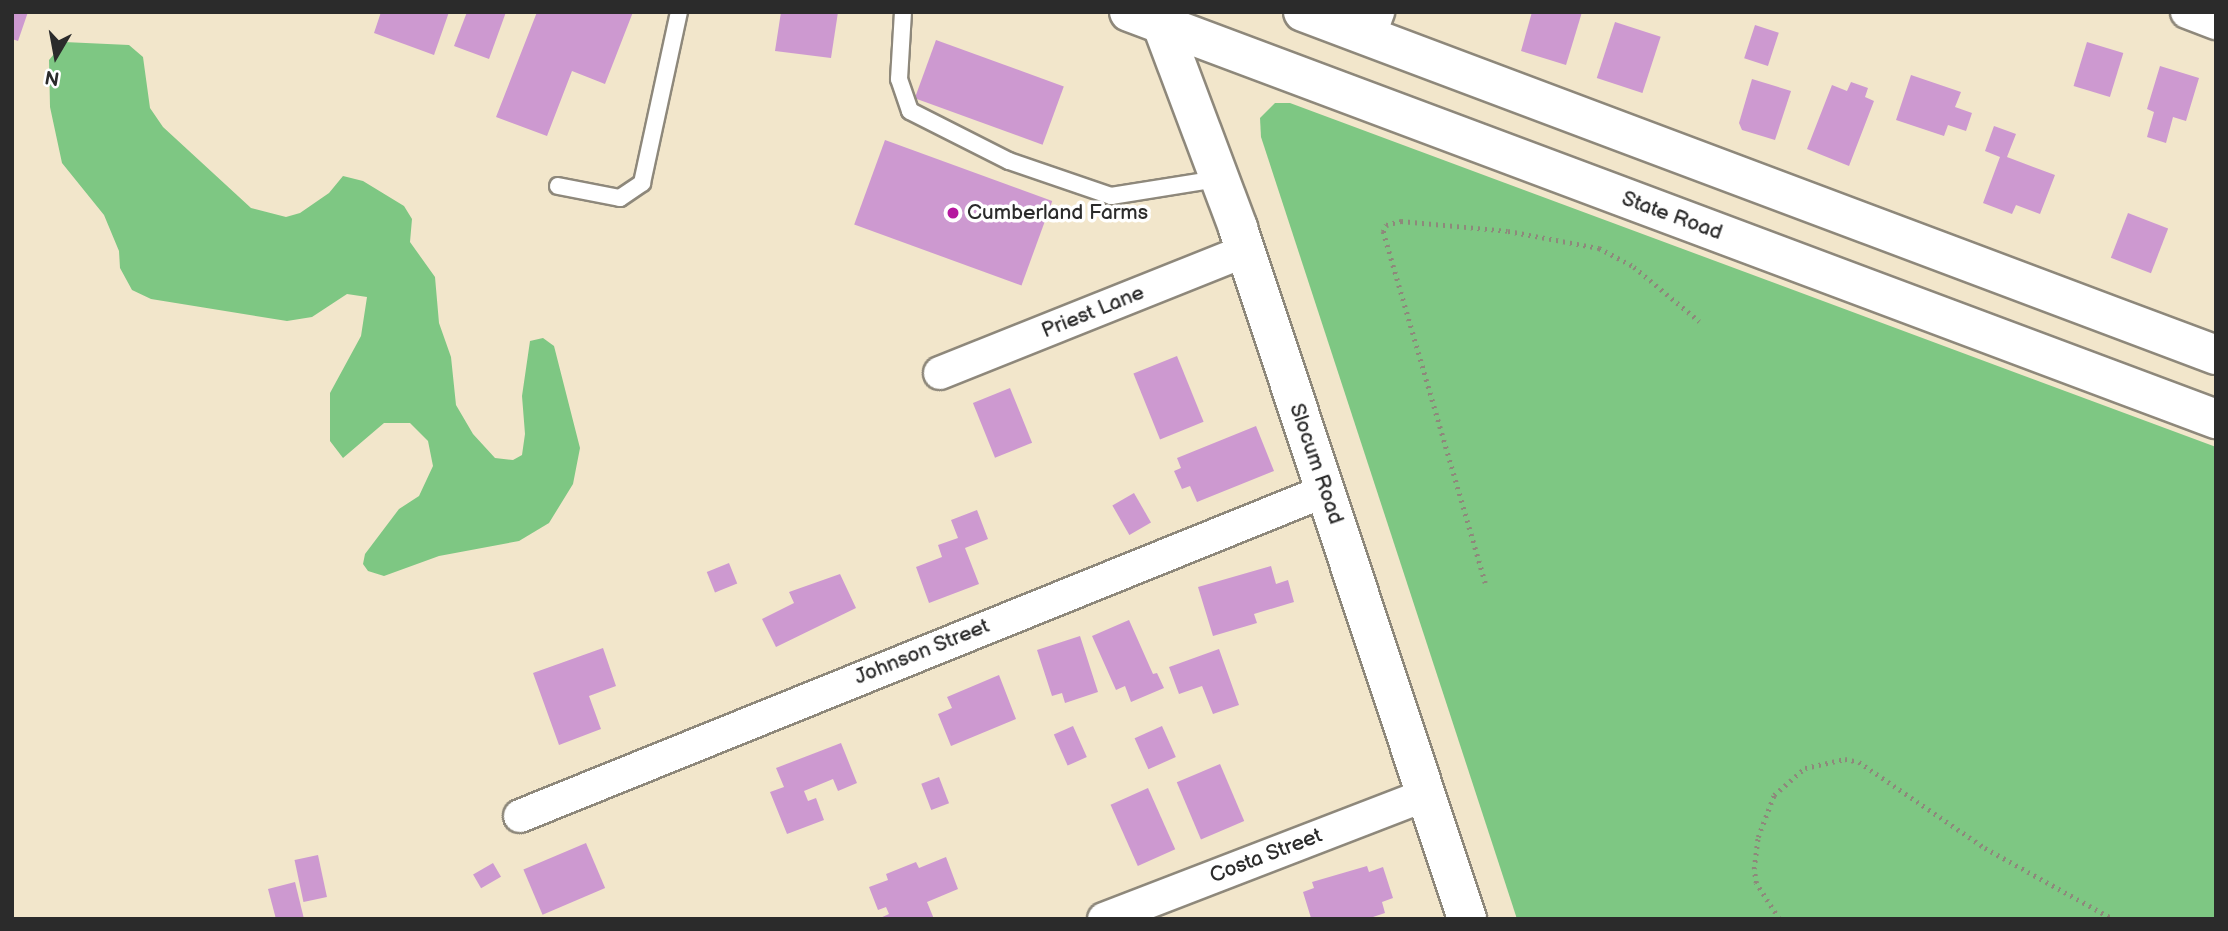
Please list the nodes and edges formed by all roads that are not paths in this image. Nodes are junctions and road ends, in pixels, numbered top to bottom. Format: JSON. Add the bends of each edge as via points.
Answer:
{"nodes":[{"id":1,"x":679,"y":12,"type":"edge"},
{"id":2,"x":903,"y":12,"type":"edge"},
{"id":3,"x":1303,"y":12,"type":"edge"},
{"id":4,"x":2187,"y":12,"type":"edge"},
{"id":5,"x":1149,"y":17,"type":"edge"},
{"id":6,"x":2216,"y":23,"type":"edge"},
{"id":7,"x":1374,"y":25,"type":"edge"},
{"id":8,"x":1217,"y":179,"type":"junction"},
{"id":9,"x":558,"y":186,"type":"dead end"},
{"id":10,"x":1245,"y":251,"type":"junction"},
{"id":11,"x":2216,"y":355,"type":"edge"},
{"id":12,"x":940,"y":373,"type":"dead end"},
{"id":13,"x":2216,"y":419,"type":"edge"},
{"id":14,"x":1325,"y":491,"type":"junction"},
{"id":15,"x":1428,"y":794,"type":"junction"},
{"id":16,"x":520,"y":816,"type":"dead end"},
{"id":17,"x":1104,"y":919,"type":"edge"},
{"id":18,"x":1467,"y":919,"type":"edge"}],
"edges":[{"from":1,"to":9,"type":"lane","via":[[642,183],[620,198]]},
{"from":2,"to":8,"type":"lane","via":[[899,79],[910,111],[1009,161],[1111,196]]},
{"from":3,"to":7,"type":"main road"},
{"from":4,"to":6,"type":"street"},
{"from":5,"to":8,"type":"main road","name":"Slocum Road"},
{"from":5,"to":13,"type":"main road","name":"State Road"},
{"from":7,"to":11,"type":"main road"},
{"from":8,"to":10,"type":"main road","name":"Slocum Road"},
{"from":10,"to":12,"type":"street","name":"Priest Lane"},
{"from":10,"to":14,"type":"main road","name":"Slocum Road"},
{"from":14,"to":15,"type":"main road","name":"Slocum Road"},
{"from":14,"to":16,"type":"street","name":"Johnson Street"},
{"from":15,"to":17,"type":"street","name":"Costa Street"},
{"from":15,"to":18,"type":"main road","name":"Slocum Road"}]}
